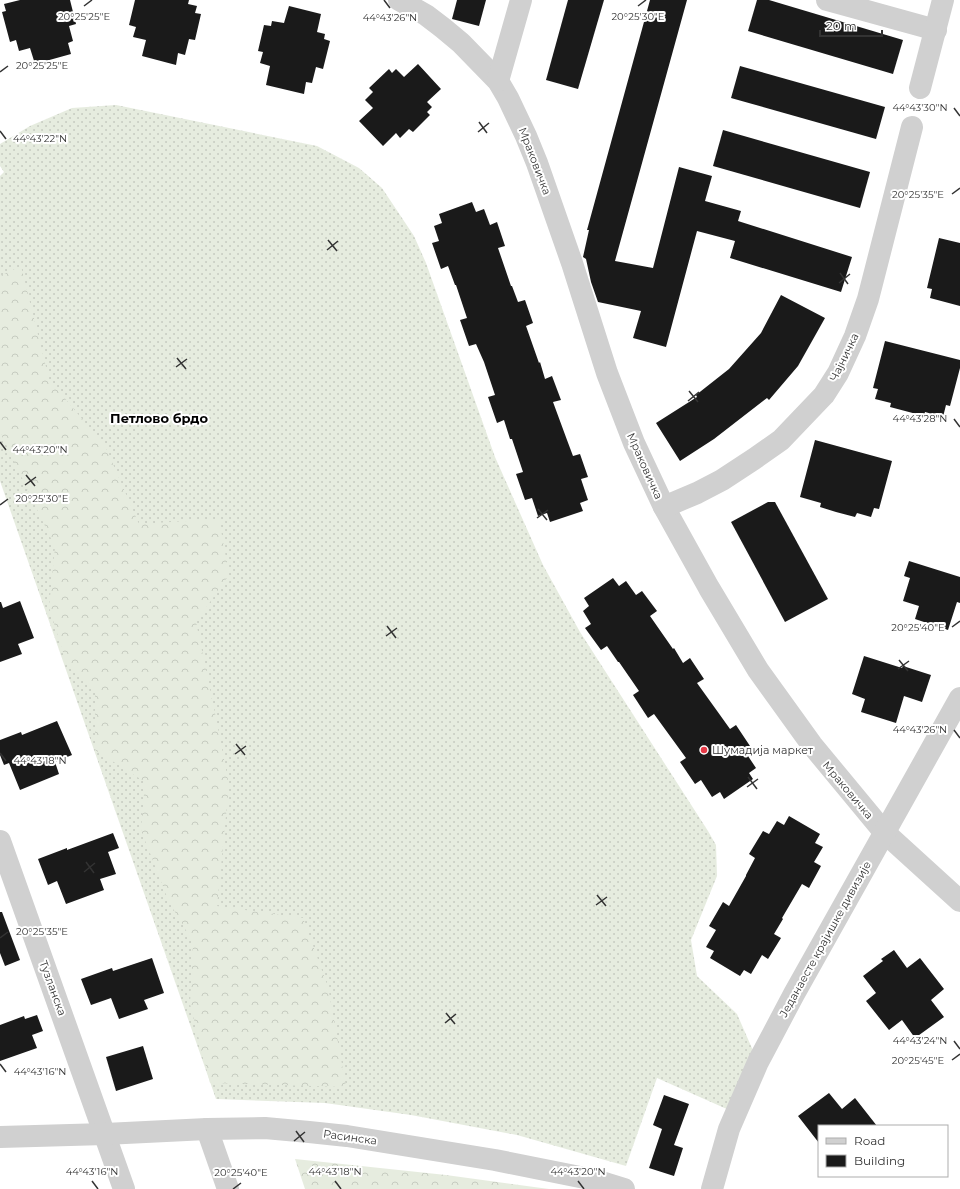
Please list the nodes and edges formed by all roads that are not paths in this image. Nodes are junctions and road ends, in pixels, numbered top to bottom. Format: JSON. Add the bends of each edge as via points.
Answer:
{"nodes":[{"id":1,"x":398,"y":0,"type":"edge"},
{"id":2,"x":521,"y":0,"type":"edge"},
{"id":3,"x":827,"y":0,"type":"edge"},
{"id":4,"x":943,"y":0,"type":"edge"},
{"id":5,"x":936,"y":30,"type":"junction"},
{"id":6,"x":498,"y":81,"type":"junction"},
{"id":7,"x":920,"y":88,"type":"dead end"},
{"id":8,"x":912,"y":127,"type":"dead end"},
{"id":9,"x":664,"y":507,"type":"junction"},
{"id":10,"x":960,"y":698,"type":"edge"},
{"id":11,"x":884,"y":832,"type":"junction"},
{"id":12,"x":0,"y":841,"type":"edge"},
{"id":13,"x":960,"y":901,"type":"edge"},
{"id":14,"x":207,"y":1129,"type":"junction"},
{"id":15,"x":105,"y":1134,"type":"junction"},
{"id":16,"x":0,"y":1137,"type":"edge"},
{"id":17,"x":124,"y":1189,"type":"edge"},
{"id":18,"x":228,"y":1189,"type":"edge"},
{"id":19,"x":624,"y":1189,"type":"edge"},
{"id":20,"x":712,"y":1189,"type":"edge"}],
"edges":[{"from":1,"to":6,"type":"street","name":"Мраковичка","via":[[444,28]]},
{"from":2,"to":6,"type":"street"},
{"from":3,"to":5,"type":"street"},
{"from":4,"to":5,"type":"street"},
{"from":5,"to":7,"type":"street"},
{"from":6,"to":9,"type":"street","name":"Мраковичка","via":[[526,136],[614,394]]},
{"from":8,"to":9,"type":"street","name":"Чајничка","via":[[868,299],[856,336],[824,395],[781,440],[754,459],[722,480]]},
{"from":9,"to":11,"type":"street","name":"Мраковичка","via":[[758,670],[812,746]]},
{"from":10,"to":11,"type":"street","name":"Једанаесте крајишке дивизије"},
{"from":11,"to":13,"type":"street","name":"Мраковичка"},
{"from":11,"to":20,"type":"street","name":"Једанаесте крајишке дивизије","via":[[758,1062],[731,1124]]},
{"from":12,"to":15,"type":"street","name":"Тузланска"},
{"from":14,"to":15,"type":"street","name":"Расинска"},
{"from":14,"to":18,"type":"street"},
{"from":14,"to":19,"type":"street","name":"Расинска","via":[[265,1128],[347,1136],[495,1160],[595,1180]]},
{"from":15,"to":16,"type":"street","name":"Расинска"},
{"from":15,"to":17,"type":"street","name":"Тузланска"}]}
